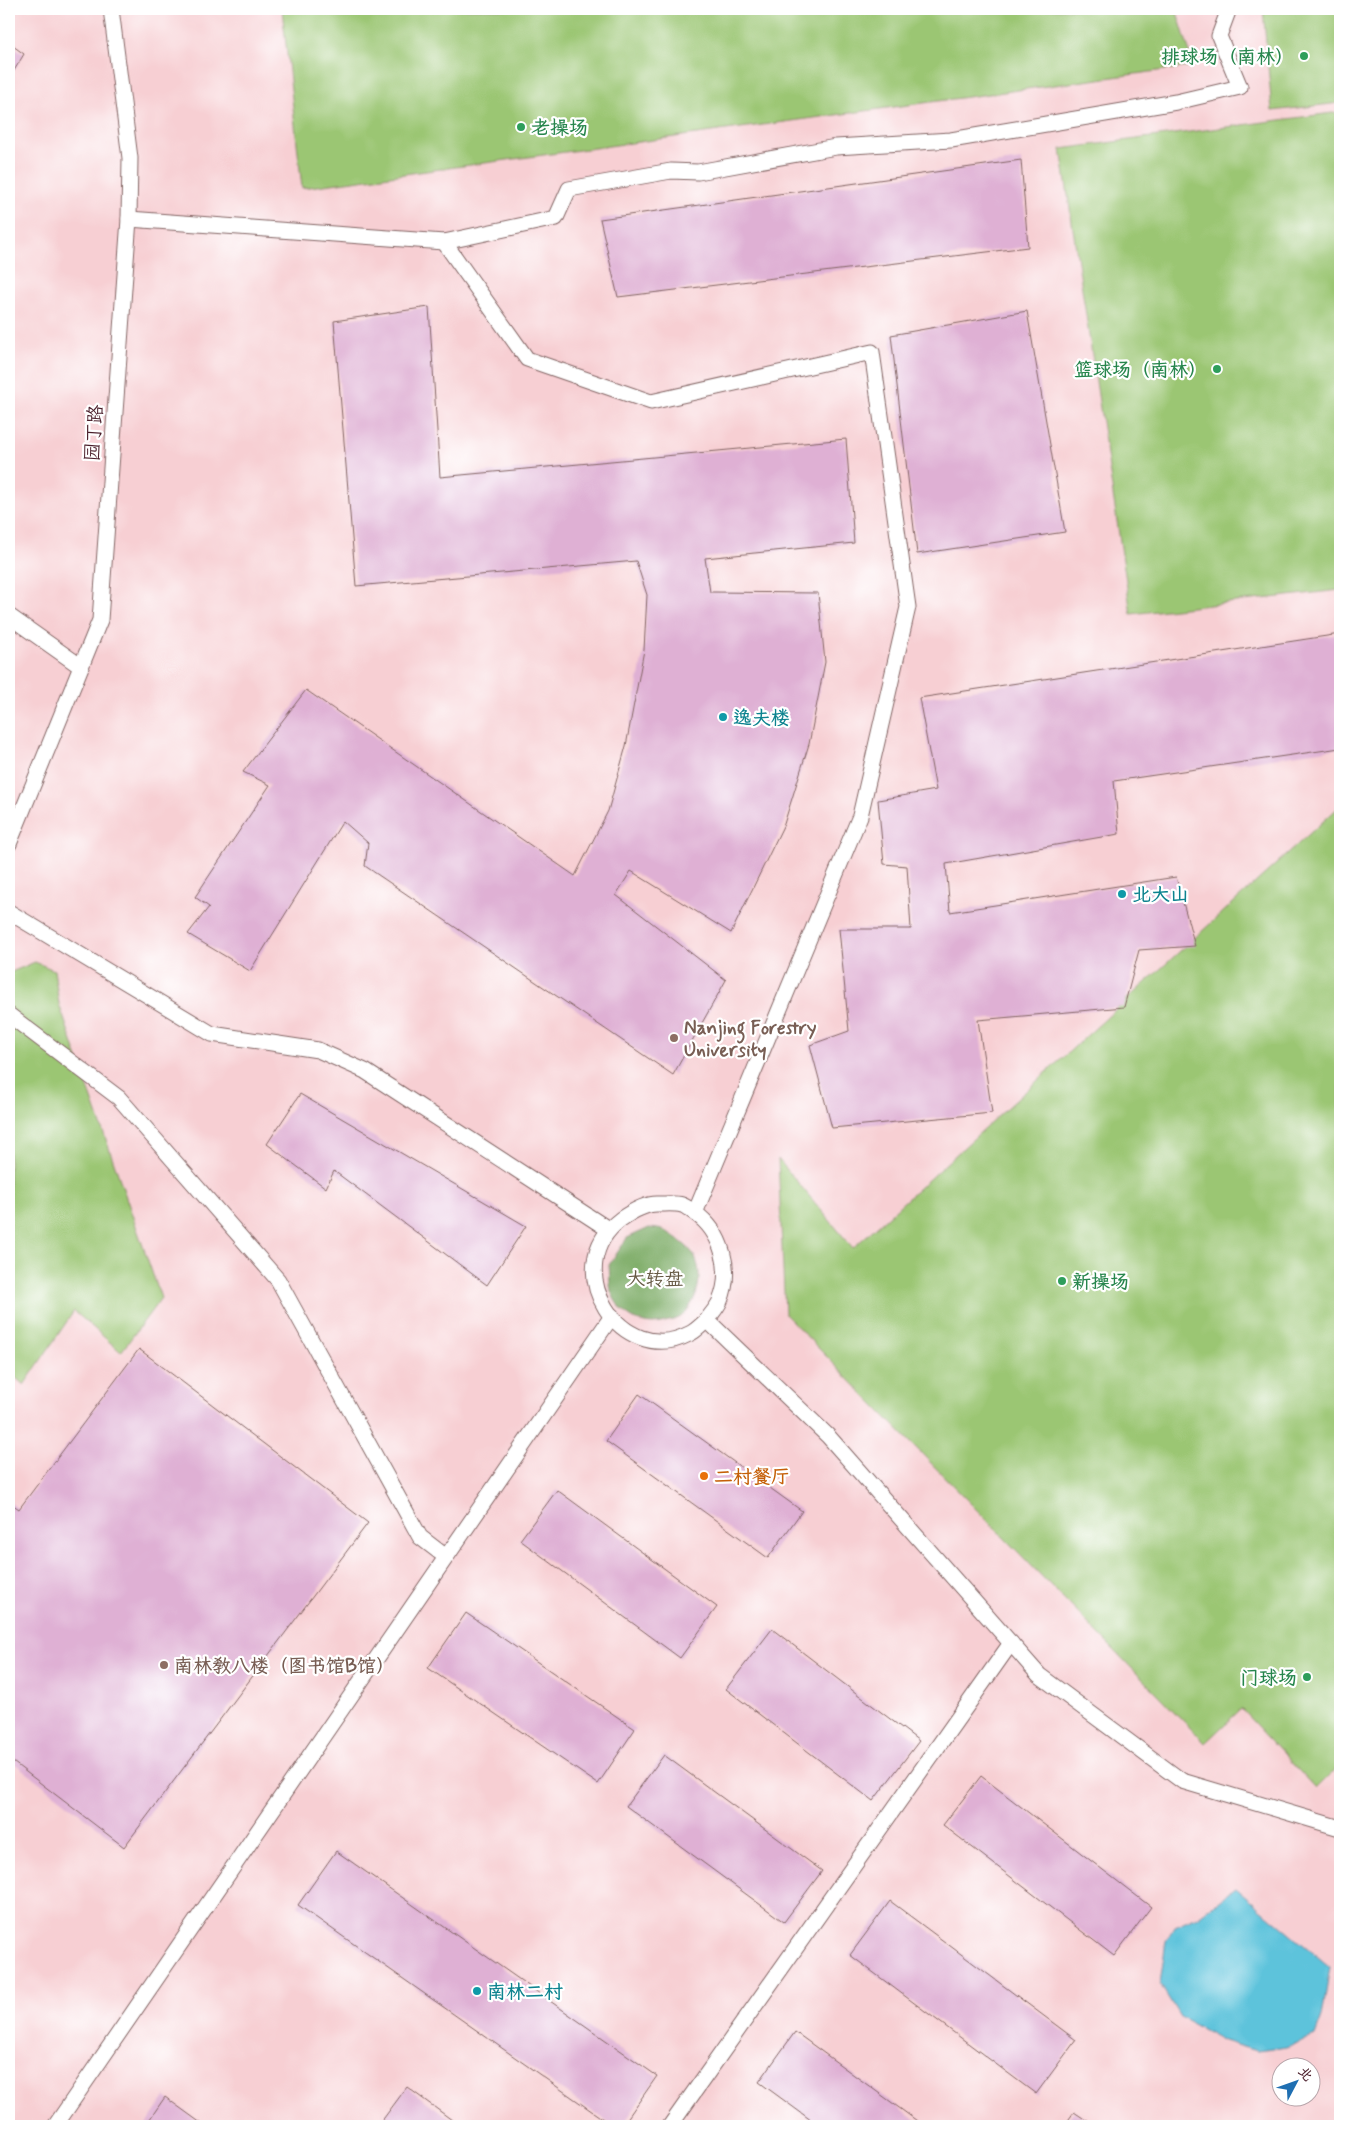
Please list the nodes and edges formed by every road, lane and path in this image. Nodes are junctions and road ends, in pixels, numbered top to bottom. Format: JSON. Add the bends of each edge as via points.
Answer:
{"nodes":[{"id":1,"x":111,"y":9,"type":"edge"},
{"id":2,"x":1229,"y":9,"type":"edge"},
{"id":3,"x":129,"y":219,"type":"junction"},
{"id":4,"x":444,"y":242,"type":"junction"},
{"id":5,"x":9,"y":616,"type":"edge"},
{"id":6,"x":80,"y":666,"type":"junction"},
{"id":7,"x":9,"y":844,"type":"edge"},
{"id":8,"x":9,"y":912,"type":"edge"},
{"id":9,"x":9,"y":1015,"type":"edge"},
{"id":10,"x":695,"y":1214,"type":"junction"},
{"id":11,"x":608,"y":1229,"type":"junction"},
{"id":12,"x":612,"y":1316,"type":"junction"},
{"id":13,"x":707,"y":1320,"type":"junction"},
{"id":14,"x":446,"y":1557,"type":"junction"},
{"id":15,"x":1011,"y":1643,"type":"junction"},
{"id":16,"x":1340,"y":1828,"type":"edge"},
{"id":17,"x":55,"y":2126,"type":"edge"},
{"id":18,"x":670,"y":2126,"type":"edge"}],
"edges":[{"from":1,"to":3,"type":"lane","name":"园丁路","via":[[130,158]]},
{"from":2,"to":4,"type":"lane","via":[[1219,36],[1240,87],[1176,102],[951,140],[836,147],[698,172],[671,171],[569,189],[556,218]]},
{"from":3,"to":4,"type":"lane"},
{"from":3,"to":6,"type":"lane","name":"园丁路","via":[[100,620]]},
{"from":4,"to":10,"type":"lane","via":[[527,360],[651,402],[872,352],[908,607],[860,816]]},
{"from":5,"to":6,"type":"lane"},
{"from":6,"to":7,"type":"lane","name":"园丁路"},
{"from":8,"to":11,"type":"lane","via":[[212,1034],[318,1050],[365,1071]]},
{"from":9,"to":14,"type":"lane","via":[[119,1098],[278,1280],[420,1537]]},
{"from":10,"to":11,"type":"lane","via":[[683,1205],[656,1203],[631,1212]]},
{"from":10,"to":13,"type":"lane","via":[[708,1223],[722,1246],[725,1272],[720,1301]]},
{"from":11,"to":12,"type":"lane","via":[[596,1252],[594,1281],[603,1306]]},
{"from":12,"to":13,"type":"lane","via":[[624,1329],[647,1340],[671,1340],[690,1334]]},
{"from":12,"to":14,"type":"lane"},
{"from":13,"to":15,"type":"lane","via":[[828,1436]]},
{"from":14,"to":17,"type":"lane"},
{"from":15,"to":16,"type":"lane","via":[[1039,1675],[1182,1781]]},
{"from":15,"to":18,"type":"lane"}]}
